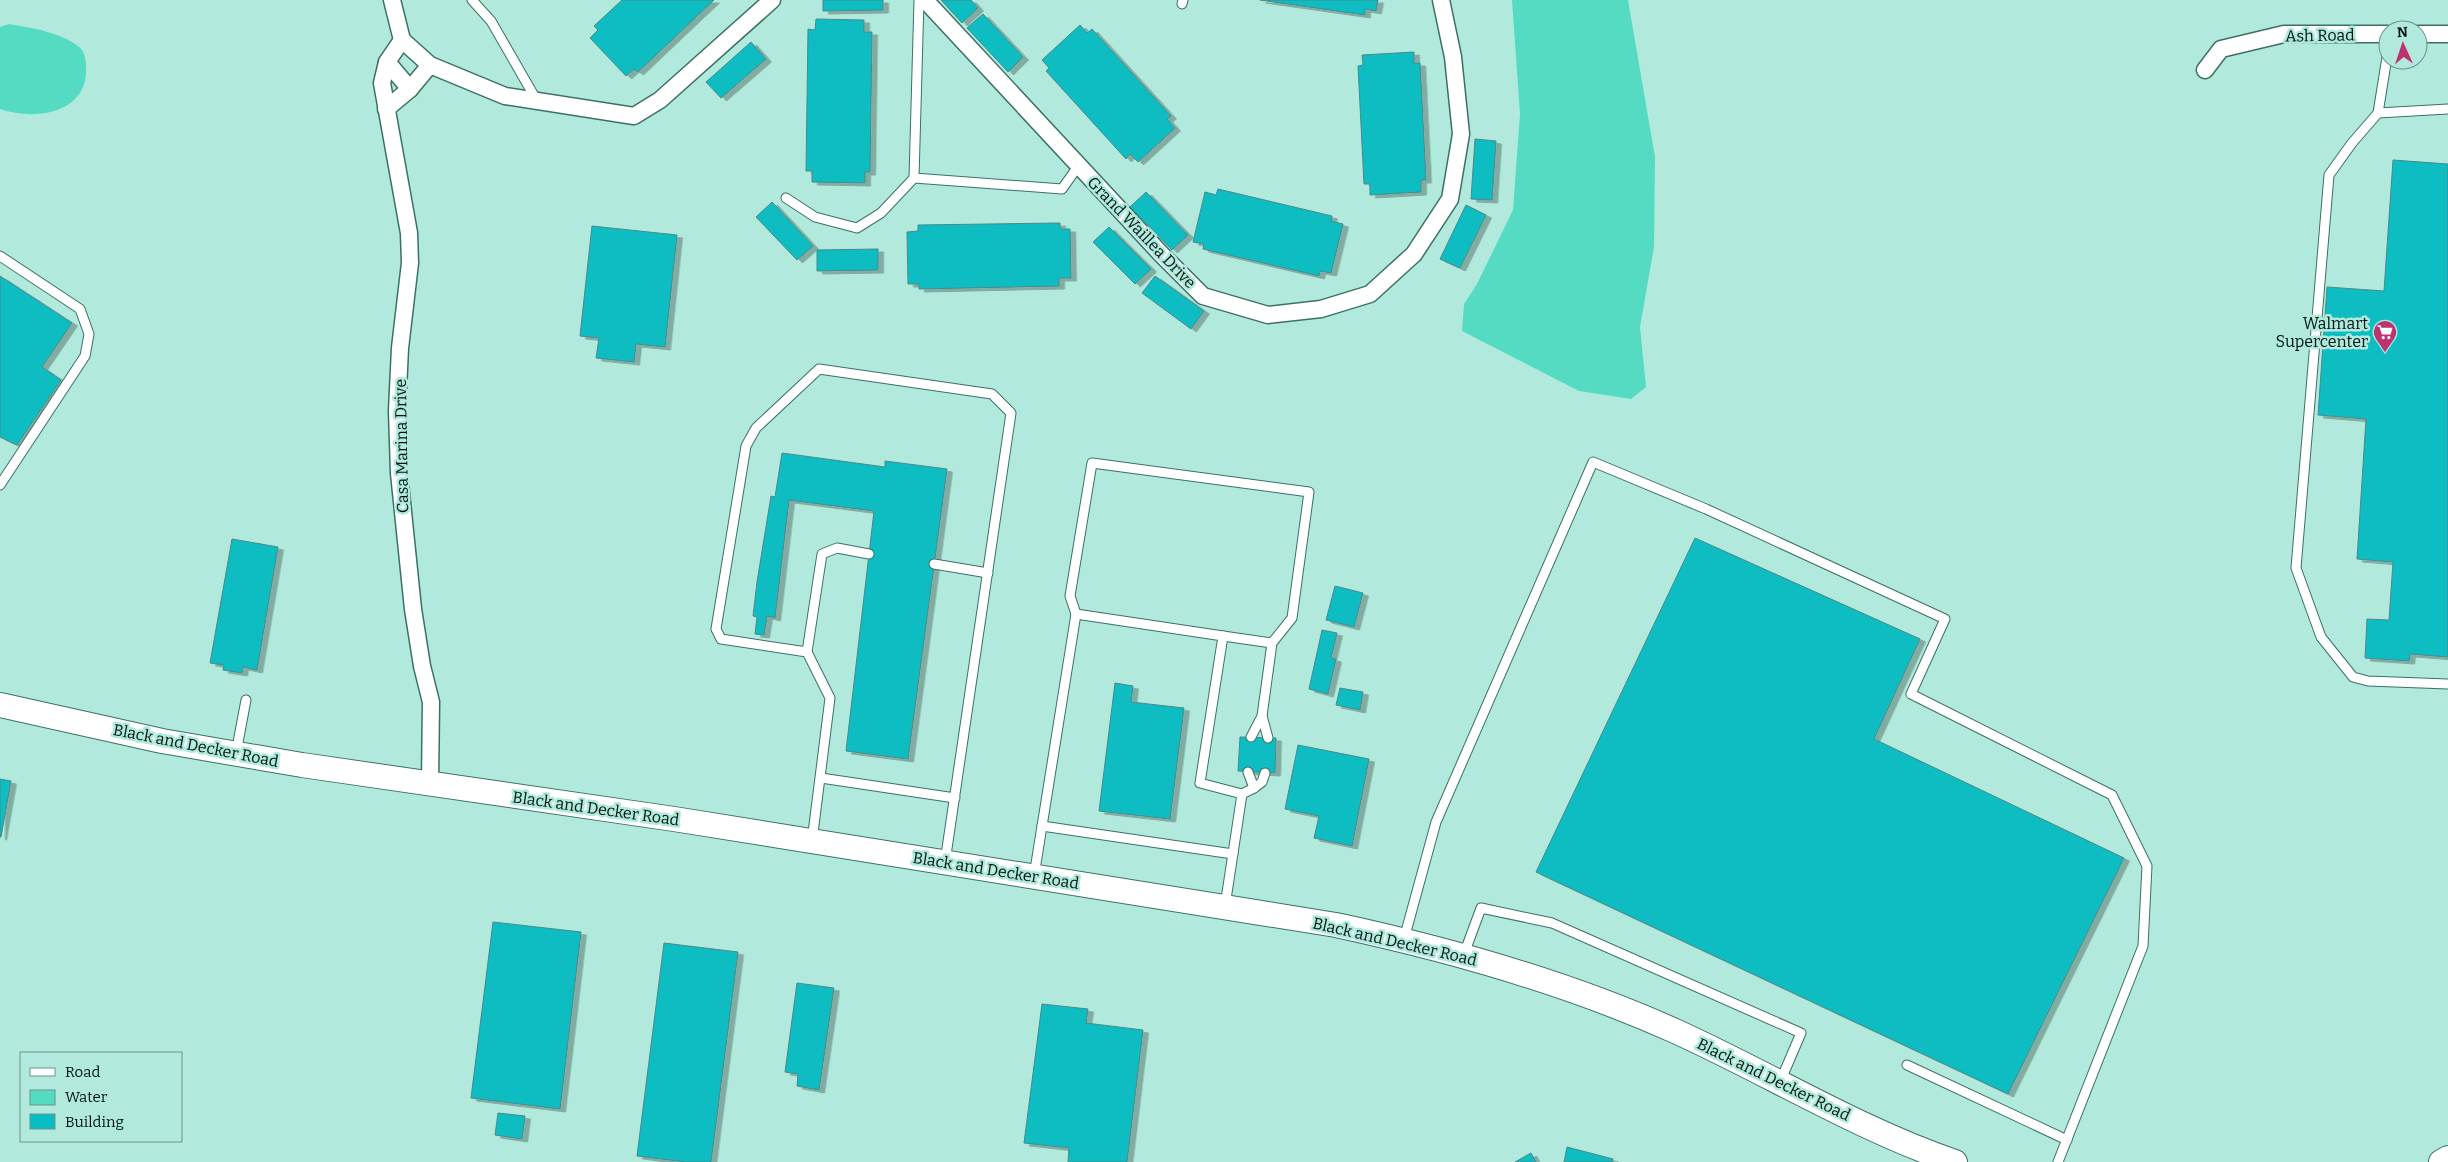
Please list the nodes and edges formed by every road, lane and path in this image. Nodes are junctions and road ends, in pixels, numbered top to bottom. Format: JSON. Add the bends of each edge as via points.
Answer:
{"nodes":[{"id":1,"x":392,"y":0,"type":"edge"},
{"id":2,"x":472,"y":0,"type":"edge"},
{"id":3,"x":772,"y":0,"type":"edge"},
{"id":4,"x":919,"y":0,"type":"edge"},
{"id":5,"x":925,"y":0,"type":"edge"},
{"id":6,"x":1441,"y":0,"type":"edge"},
{"id":7,"x":2378,"y":34,"type":"edge"},
{"id":8,"x":2428,"y":34,"type":"edge"},
{"id":9,"x":2448,"y":34,"type":"edge"},
{"id":10,"x":402,"y":40,"type":"junction"},
{"id":11,"x":388,"y":62,"type":"junction"},
{"id":12,"x":430,"y":65,"type":"junction"},
{"id":13,"x":2205,"y":70,"type":"dead end"},
{"id":14,"x":2385,"y":70,"type":"edge"},
{"id":15,"x":410,"y":89,"type":"junction"},
{"id":16,"x":537,"y":101,"type":"junction"},
{"id":17,"x":2448,"y":108,"type":"edge"},
{"id":18,"x":386,"y":109,"type":"junction"},
{"id":19,"x":2378,"y":113,"type":"junction"},
{"id":20,"x":1079,"y":165,"type":"junction"},
{"id":21,"x":914,"y":178,"type":"junction"},
{"id":22,"x":786,"y":198,"type":"dead end"},
{"id":23,"x":0,"y":256,"type":"edge"},
{"id":24,"x":0,"y":485,"type":"edge"},
{"id":25,"x":869,"y":554,"type":"dead end"},
{"id":26,"x":934,"y":564,"type":"dead end"},
{"id":27,"x":988,"y":573,"type":"junction"},
{"id":28,"x":1076,"y":614,"type":"junction"},
{"id":29,"x":1223,"y":636,"type":"junction"},
{"id":30,"x":1272,"y":643,"type":"junction"},
{"id":31,"x":807,"y":652,"type":"junction"},
{"id":32,"x":2448,"y":684,"type":"edge"},
{"id":33,"x":246,"y":700,"type":"dead end"},
{"id":34,"x":0,"y":705,"type":"edge"},
{"id":35,"x":1262,"y":716,"type":"junction"},
{"id":36,"x":1250,"y":737,"type":"dead end"},
{"id":37,"x":1268,"y":738,"type":"dead end"},
{"id":38,"x":236,"y":754,"type":"junction"},
{"id":39,"x":1248,"y":772,"type":"dead end"},
{"id":40,"x":1265,"y":773,"type":"dead end"},
{"id":41,"x":821,"y":778,"type":"junction"},
{"id":42,"x":430,"y":783,"type":"junction"},
{"id":43,"x":1254,"y":788,"type":"junction"},
{"id":44,"x":1242,"y":794,"type":"junction"},
{"id":45,"x":955,"y":798,"type":"junction"},
{"id":46,"x":1042,"y":826,"type":"junction"},
{"id":47,"x":812,"y":841,"type":"junction"},
{"id":48,"x":1233,"y":854,"type":"junction"},
{"id":49,"x":945,"y":862,"type":"junction"},
{"id":50,"x":1034,"y":876,"type":"junction"},
{"id":51,"x":1225,"y":907,"type":"junction"},
{"id":52,"x":1404,"y":940,"type":"junction"},
{"id":53,"x":1464,"y":956,"type":"junction"},
{"id":54,"x":1907,"y":1065,"type":"dead end"},
{"id":55,"x":1780,"y":1082,"type":"junction"},
{"id":56,"x":2067,"y":1140,"type":"junction"},
{"id":57,"x":2448,"y":1158,"type":"edge"},
{"id":58,"x":1955,"y":1162,"type":"edge"},
{"id":59,"x":2058,"y":1162,"type":"edge"},
{"id":60,"x":2441,"y":1162,"type":"edge"}],
"edges":[{"from":1,"to":10,"type":"street"},
{"from":2,"to":16,"type":"lane","via":[[492,22]]},
{"from":3,"to":16,"type":"street","via":[[660,100],[634,116]]},
{"from":4,"to":21,"type":"lane"},
{"from":5,"to":20,"type":"street","name":"Grand Waillea Drive"},
{"from":6,"to":20,"type":"street","name":"Grand Waillea Drive","via":[[1453,57],[1460,134],[1450,199],[1414,254],[1370,294],[1321,309],[1268,315],[1203,296]]},
{"from":7,"to":13,"type":"street","name":"Ash Road","via":[[2284,34],[2221,49]]},
{"from":8,"to":9,"type":"street"},
{"from":10,"to":11,"type":"street","name":"Casa Marina Drive"},
{"from":10,"to":12,"type":"street"},
{"from":11,"to":15,"type":"street"},
{"from":11,"to":18,"type":"street","name":"Casa Marina Drive","via":[[382,83]]},
{"from":12,"to":15,"type":"street"},
{"from":12,"to":16,"type":"street","via":[[504,96]]},
{"from":14,"to":19,"type":"lane"},
{"from":15,"to":18,"type":"street"},
{"from":17,"to":19,"type":"lane"},
{"from":18,"to":42,"type":"street","name":"Casa Marina Drive","via":[[410,233],[397,411],[399,473],[413,609],[431,702]]},
{"from":19,"to":32,"type":"lane","via":[[2329,175],[2296,568],[2321,637],[2353,677],[2368,681]]},
{"from":20,"to":21,"type":"lane","via":[[1062,189]]},
{"from":21,"to":22,"type":"lane","via":[[881,213],[857,228],[815,217]]},
{"from":23,"to":24,"type":"lane","via":[[80,309],[89,334],[85,356]]},
{"from":25,"to":31,"type":"lane","via":[[837,548],[822,554]]},
{"from":26,"to":27,"type":"lane"},
{"from":27,"to":31,"type":"lane","via":[[1011,413],[992,394],[819,369],[756,428],[746,446],[716,629],[721,638]]},
{"from":27,"to":45,"type":"lane"},
{"from":28,"to":29,"type":"lane"},
{"from":28,"to":30,"type":"lane","via":[[1070,596],[1092,463],[1309,492],[1292,618]]},
{"from":28,"to":46,"type":"lane"},
{"from":29,"to":30,"type":"lane"},
{"from":29,"to":44,"type":"lane","via":[[1200,783]]},
{"from":30,"to":35,"type":"lane"},
{"from":31,"to":41,"type":"lane","via":[[830,698]]},
{"from":33,"to":38,"type":"lane"},
{"from":34,"to":38,"type":"main road","name":"Black and Decker Road"},
{"from":35,"to":36,"type":"lane"},
{"from":35,"to":37,"type":"lane"},
{"from":38,"to":42,"type":"main road","name":"Black and Decker Road"},
{"from":39,"to":43,"type":"lane"},
{"from":40,"to":43,"type":"lane","via":[[1262,782]]},
{"from":41,"to":45,"type":"lane"},
{"from":41,"to":47,"type":"lane"},
{"from":42,"to":47,"type":"main road","name":"Black and Decker Road"},
{"from":43,"to":44,"type":"lane"},
{"from":44,"to":48,"type":"lane"},
{"from":45,"to":49,"type":"lane"},
{"from":46,"to":48,"type":"lane"},
{"from":46,"to":50,"type":"lane"},
{"from":47,"to":49,"type":"main road","name":"Black and Decker Road"},
{"from":48,"to":51,"type":"lane"},
{"from":49,"to":50,"type":"main road","name":"Black and Decker Road"},
{"from":50,"to":51,"type":"main road","name":"Black and Decker Road"},
{"from":51,"to":52,"type":"main road","name":"Black and Decker Road"},
{"from":52,"to":53,"type":"main road","name":"Black and Decker Road"},
{"from":52,"to":56,"type":"lane","via":[[1436,822],[1593,462],[1706,509],[1945,619],[1911,694],[2112,795],[2147,866],[2143,946]]},
{"from":53,"to":55,"type":"main road","name":"Black and Decker Road","via":[[1583,992],[1675,1031]]},
{"from":53,"to":55,"type":"lane","via":[[1481,908],[1552,923],[1801,1033]]},
{"from":54,"to":56,"type":"lane"},
{"from":55,"to":58,"type":"main road","name":"Black and Decker Road","via":[[1885,1133]]},
{"from":56,"to":59,"type":"lane"},
{"from":57,"to":60,"type":"main road"}]}
